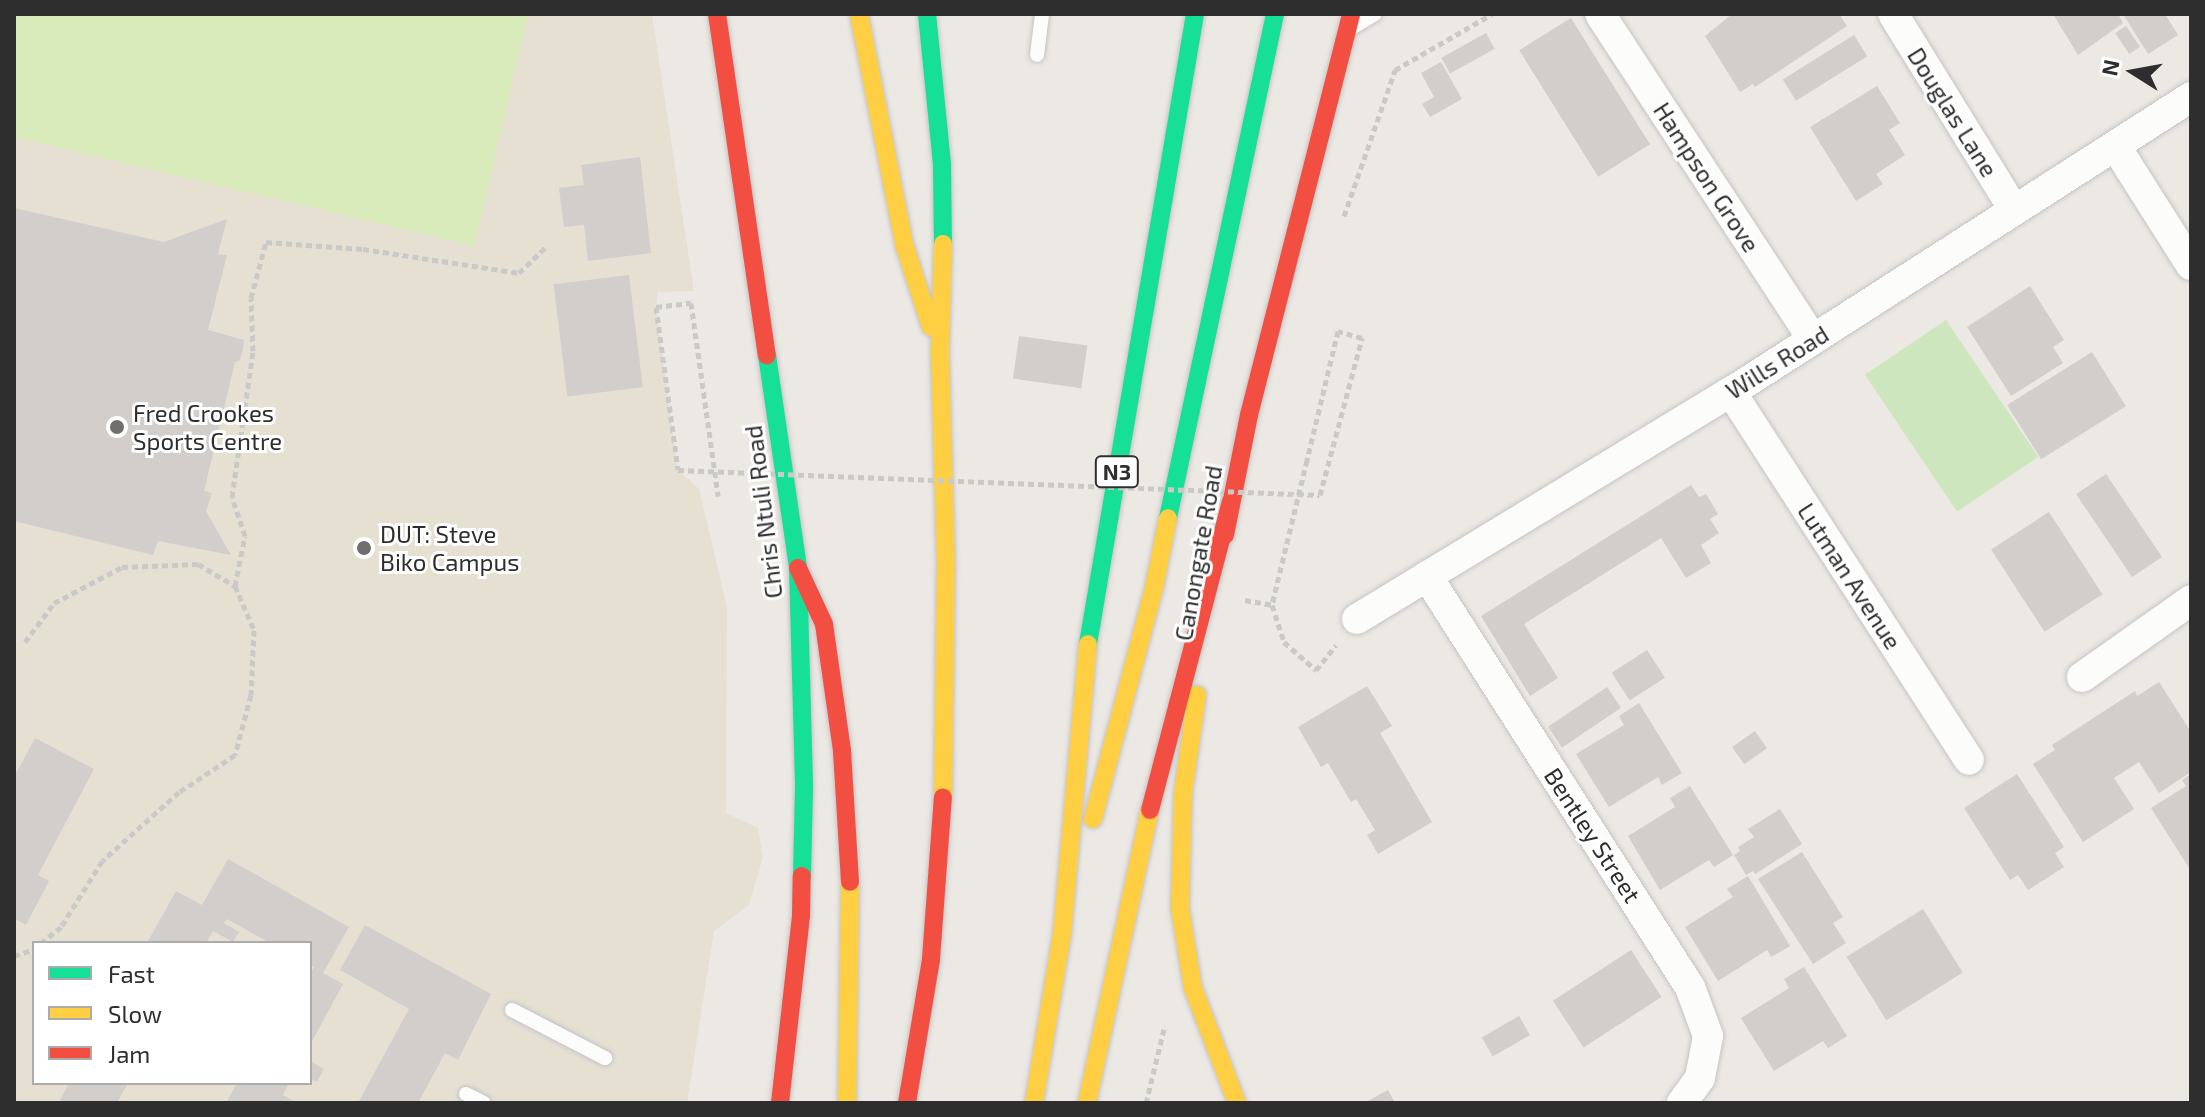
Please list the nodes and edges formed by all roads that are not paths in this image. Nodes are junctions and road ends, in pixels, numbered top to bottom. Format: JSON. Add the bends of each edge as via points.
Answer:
{"nodes":[{"id":1,"x":717,"y":14,"type":"edge"},
{"id":2,"x":859,"y":14,"type":"edge"},
{"id":3,"x":927,"y":14,"type":"edge"},
{"id":4,"x":1042,"y":14,"type":"edge"},
{"id":5,"x":1195,"y":14,"type":"edge"},
{"id":6,"x":1275,"y":14,"type":"edge"},
{"id":7,"x":1375,"y":14,"type":"edge"},
{"id":8,"x":1600,"y":14,"type":"edge"},
{"id":9,"x":1893,"y":14,"type":"edge"},
{"id":10,"x":1349,"y":22,"type":"edge"},
{"id":11,"x":1037,"y":55,"type":"dead end"},
{"id":12,"x":2191,"y":97,"type":"edge"},
{"id":13,"x":2116,"y":147,"type":"junction"},
{"id":14,"x":2014,"y":210,"type":"junction"},
{"id":15,"x":2191,"y":265,"type":"edge"},
{"id":16,"x":1813,"y":340,"type":"junction"},
{"id":17,"x":940,"y":352,"type":"junction"},
{"id":18,"x":1731,"y":392,"type":"junction"},
{"id":19,"x":1231,"y":501,"type":"junction"},
{"id":20,"x":798,"y":568,"type":"junction"},
{"id":21,"x":1427,"y":576,"type":"junction"},
{"id":22,"x":2191,"y":600,"type":"edge"},
{"id":23,"x":1357,"y":619,"type":"road end"},
{"id":24,"x":2082,"y":677,"type":"dead end"},
{"id":25,"x":1969,"y":760,"type":"dead end"},
{"id":26,"x":1062,"y":934,"type":"junction"},
{"id":27,"x":512,"y":1010,"type":"dead end"},
{"id":28,"x":605,"y":1058,"type":"dead end"},
{"id":29,"x":466,"y":1094,"type":"dead end"},
{"id":30,"x":484,"y":1103,"type":"edge"},
{"id":31,"x":780,"y":1103,"type":"edge"},
{"id":32,"x":847,"y":1103,"type":"edge"},
{"id":33,"x":907,"y":1103,"type":"edge"},
{"id":34,"x":1034,"y":1103,"type":"edge"},
{"id":35,"x":1087,"y":1103,"type":"edge"},
{"id":36,"x":1237,"y":1103,"type":"edge"},
{"id":37,"x":1682,"y":1103,"type":"edge"}],
"edges":[{"from":1,"to":20,"type":"main road","name":"Chris Ntuli Road"},
{"from":2,"to":17,"type":"main road","via":[[904,244]]},
{"from":3,"to":17,"type":"main road","via":[[942,165]]},
{"from":4,"to":11,"type":"lane"},
{"from":5,"to":26,"type":"main road","number":"N3","via":[[1087,651]]},
{"from":6,"to":26,"type":"main road","via":[[1154,588]]},
{"from":7,"to":10,"type":"lane"},
{"from":8,"to":16,"type":"street","name":"Hampson Grove"},
{"from":9,"to":14,"type":"street","name":"Douglas Lane"},
{"from":10,"to":19,"type":"main road","name":"Canongate Road"},
{"from":12,"to":13,"type":"street","name":"Wills Road"},
{"from":13,"to":14,"type":"street","name":"Wills Road"},
{"from":13,"to":15,"type":"street"},
{"from":14,"to":16,"type":"street","name":"Wills Road"},
{"from":16,"to":18,"type":"street","name":"Wills Road"},
{"from":17,"to":33,"type":"main road","via":[[946,567],[944,790],[931,959]]},
{"from":18,"to":21,"type":"street","name":"Wills Road"},
{"from":18,"to":25,"type":"street","name":"Lutman Avenue"},
{"from":19,"to":35,"type":"main road","via":[[1149,813]]},
{"from":19,"to":36,"type":"main road","name":"Canongate Road","via":[[1184,780],[1180,908],[1193,988]]},
{"from":20,"to":31,"type":"main road","name":"Chris Ntuli Road","via":[[804,788],[801,915]]},
{"from":20,"to":32,"type":"main road","via":[[824,624],[842,751],[851,896]]},
{"from":21,"to":23,"type":"street","name":"Wills Road"},
{"from":21,"to":37,"type":"street","name":"Bentley Street","via":[[1690,987],[1702,1013],[1707,1047],[1700,1078]]},
{"from":22,"to":24,"type":"street"},
{"from":26,"to":34,"type":"main road","number":"N3"},
{"from":27,"to":28,"type":"lane"},
{"from":29,"to":30,"type":"lane"}]}
